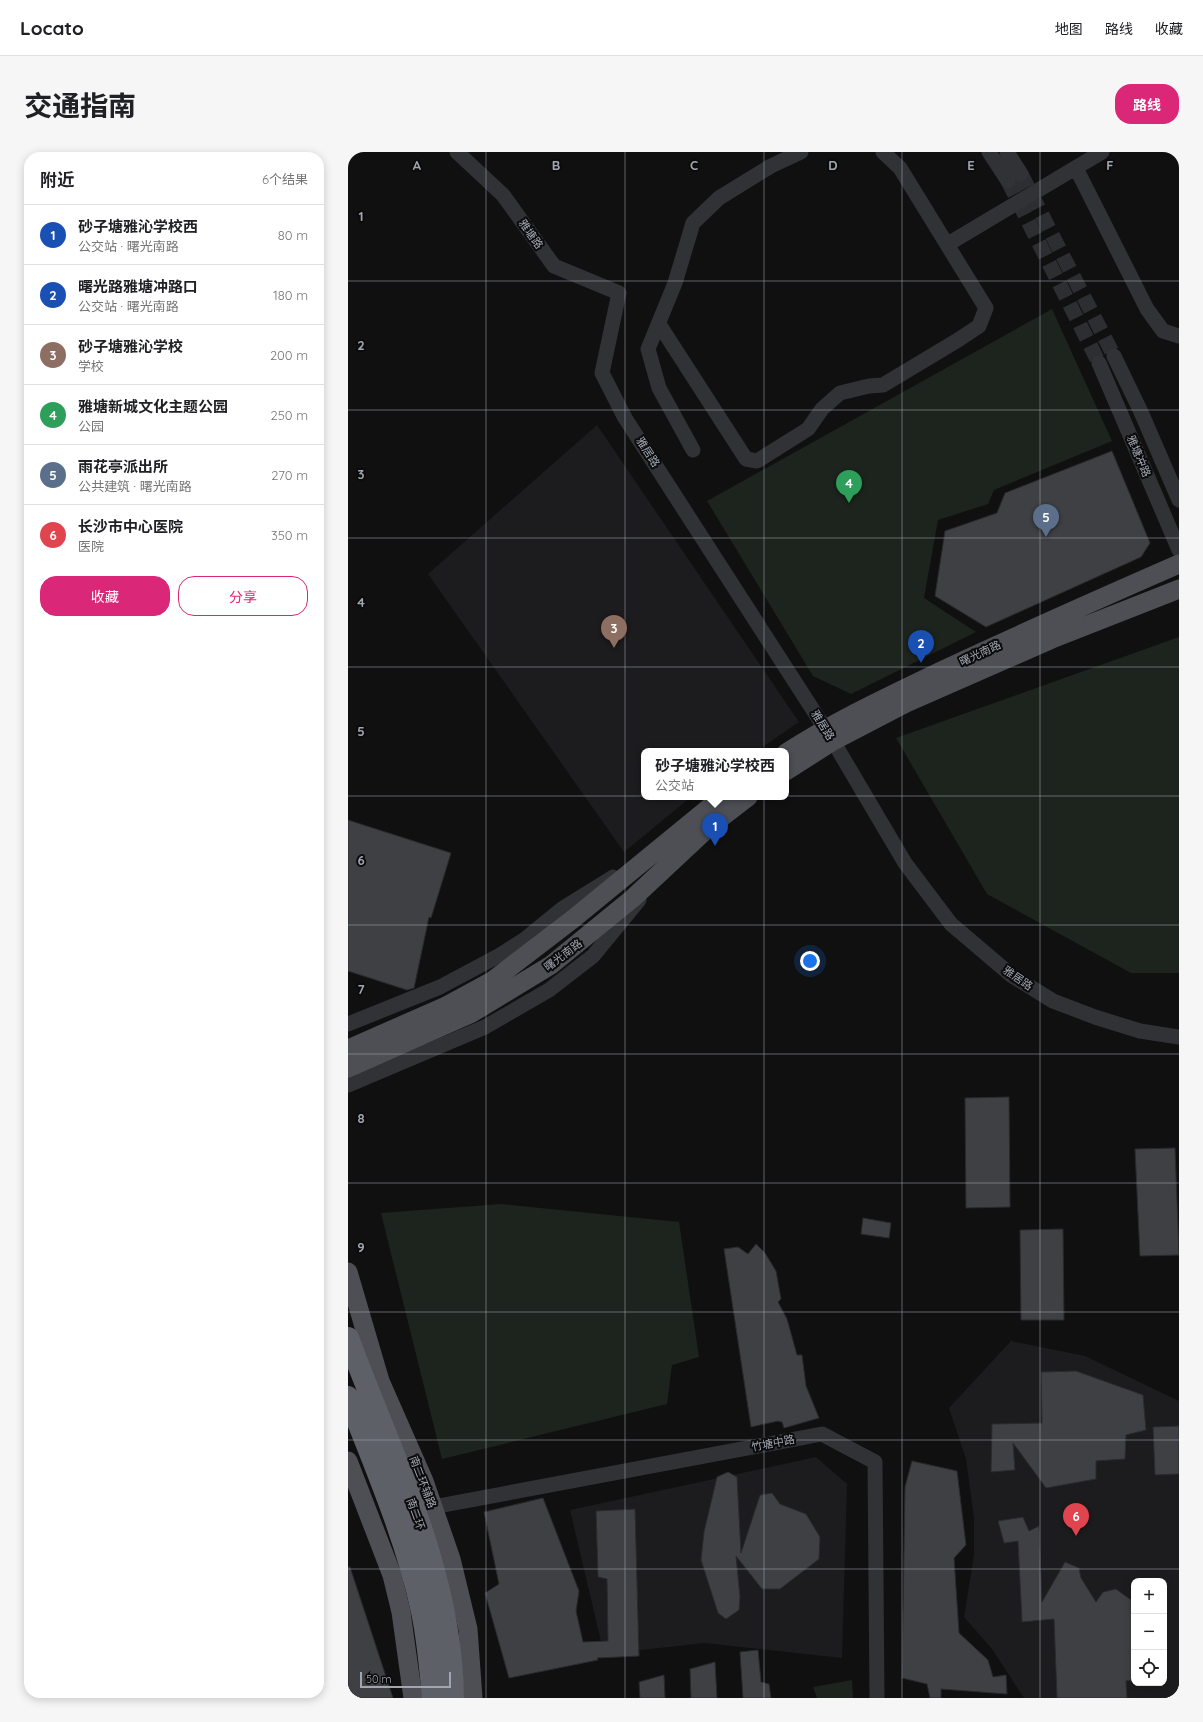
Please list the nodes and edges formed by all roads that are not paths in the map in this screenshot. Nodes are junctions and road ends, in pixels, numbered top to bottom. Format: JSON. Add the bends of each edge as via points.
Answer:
{"nodes":[{"id":1,"x":457,"y":152,"type":"edge"},
{"id":2,"x":801,"y":152,"type":"edge"},
{"id":3,"x":883,"y":152,"type":"edge"},
{"id":4,"x":989,"y":152,"type":"edge"},
{"id":5,"x":1007,"y":152,"type":"edge"},
{"id":6,"x":1102,"y":152,"type":"edge"},
{"id":7,"x":1076,"y":168,"type":"junction"},
{"id":8,"x":1021,"y":174,"type":"tunnel mouth"},
{"id":9,"x":1008,"y":181,"type":"tunnel mouth"},
{"id":10,"x":948,"y":244,"type":"junction"},
{"id":11,"x":619,"y":293,"type":"joint"},
{"id":12,"x":659,"y":324,"type":"junction"},
{"id":13,"x":1179,"y":336,"type":"edge"},
{"id":14,"x":1114,"y":356,"type":"tunnel mouth"},
{"id":15,"x":1099,"y":363,"type":"tunnel mouth"},
{"id":16,"x":693,"y":450,"type":"dead end"},
{"id":17,"x":1179,"y":500,"type":"edge"},
{"id":18,"x":1179,"y":550,"type":"edge"},
{"id":19,"x":1179,"y":564,"type":"edge"},
{"id":20,"x":1179,"y":589,"type":"edge"},
{"id":21,"x":829,"y":735,"type":"junction"},
{"id":22,"x":789,"y":752,"type":"edge"},
{"id":23,"x":789,"y":769,"type":"edge"},
{"id":24,"x":718,"y":800,"type":"edge"},
{"id":25,"x":744,"y":800,"type":"edge"},
{"id":26,"x":652,"y":854,"type":"junction"},
{"id":27,"x":664,"y":870,"type":"junction"},
{"id":28,"x":348,"y":1024,"type":"edge"},
{"id":29,"x":1179,"y":1037,"type":"edge"},
{"id":30,"x":348,"y":1049,"type":"edge"},
{"id":31,"x":348,"y":1068,"type":"edge"},
{"id":32,"x":348,"y":1085,"type":"edge"},
{"id":33,"x":348,"y":1272,"type":"edge"},
{"id":34,"x":348,"y":1338,"type":"edge"},
{"id":35,"x":348,"y":1397,"type":"edge"},
{"id":36,"x":348,"y":1461,"type":"edge"},
{"id":37,"x":432,"y":1507,"type":"junction"},
{"id":38,"x":413,"y":1698,"type":"edge"},
{"id":39,"x":433,"y":1698,"type":"edge"},
{"id":40,"x":453,"y":1698,"type":"edge"},
{"id":41,"x":473,"y":1698,"type":"edge"},
{"id":42,"x":877,"y":1698,"type":"edge"}],
"edges":[{"from":1,"to":11,"type":"street","name":"雅塘路","via":[[503,195],[554,266]]},
{"from":2,"to":12,"type":"street","via":[[771,166],[719,198],[693,223],[675,283]]},
{"from":3,"to":10,"type":"street","via":[[900,168]]},
{"from":4,"to":9,"type":"street"},
{"from":5,"to":8,"type":"street"},
{"from":6,"to":7,"type":"street"},
{"from":7,"to":10,"type":"street"},
{"from":7,"to":13,"type":"street","via":[[1147,309],[1163,332]]},
{"from":10,"to":12,"type":"street","via":[[986,308],[979,326],[883,385],[840,393],[822,409],[808,429],[757,461],[746,459]]},
{"from":11,"to":21,"type":"street","name":"雅居路","via":[[602,373],[626,418]]},
{"from":12,"to":16,"type":"street","via":[[648,349],[659,388]]},
{"from":14,"to":17,"type":"street","name":"雅塘冲路"},
{"from":15,"to":18,"type":"street","name":"雅塘冲路"},
{"from":19,"to":21,"type":"main road","name":"曙光南路","via":[[1024,632],[908,687]]},
{"from":20,"to":21,"type":"main road","name":"曙光南路","via":[[1052,639]]},
{"from":21,"to":22,"type":"main road","name":"曙光南路"},
{"from":21,"to":23,"type":"main road","name":"曙光南路"},
{"from":21,"to":29,"type":"street","name":"雅居路","via":[[905,863],[946,919],[963,934],[1011,975],[1053,1001],[1140,1031]]},
{"from":24,"to":26,"type":"main road","name":"曙光南路"},
{"from":25,"to":27,"type":"main road","name":"曙光南路","via":[[709,827]]},
{"from":26,"to":28,"type":"street","via":[[563,908],[500,956],[440,987]]},
{"from":26,"to":30,"type":"main road","name":"曙光南路","via":[[574,919],[492,981],[444,1007]]},
{"from":27,"to":31,"type":"main road","name":"曙光南路","via":[[586,937],[523,983],[472,1013]]},
{"from":27,"to":32,"type":"street","via":[[593,956],[549,990],[478,1030]]},
{"from":33,"to":37,"type":"main road","name":"南二环辅路","via":[[380,1381],[424,1481]]},
{"from":34,"to":40,"type":"highway","name":"南二环","via":[[409,1494],[436,1577],[451,1658]]},
{"from":35,"to":39,"type":"highway","name":"南二环","via":[[411,1565],[422,1608]]},
{"from":36,"to":38,"type":"main road","via":[[392,1575],[401,1612]]},
{"from":37,"to":41,"type":"main road","name":"南二环辅路","via":[[451,1559],[468,1629]]},
{"from":37,"to":42,"type":"street","name":"竹塘中路","via":[[822,1434],[875,1462]]}]}
